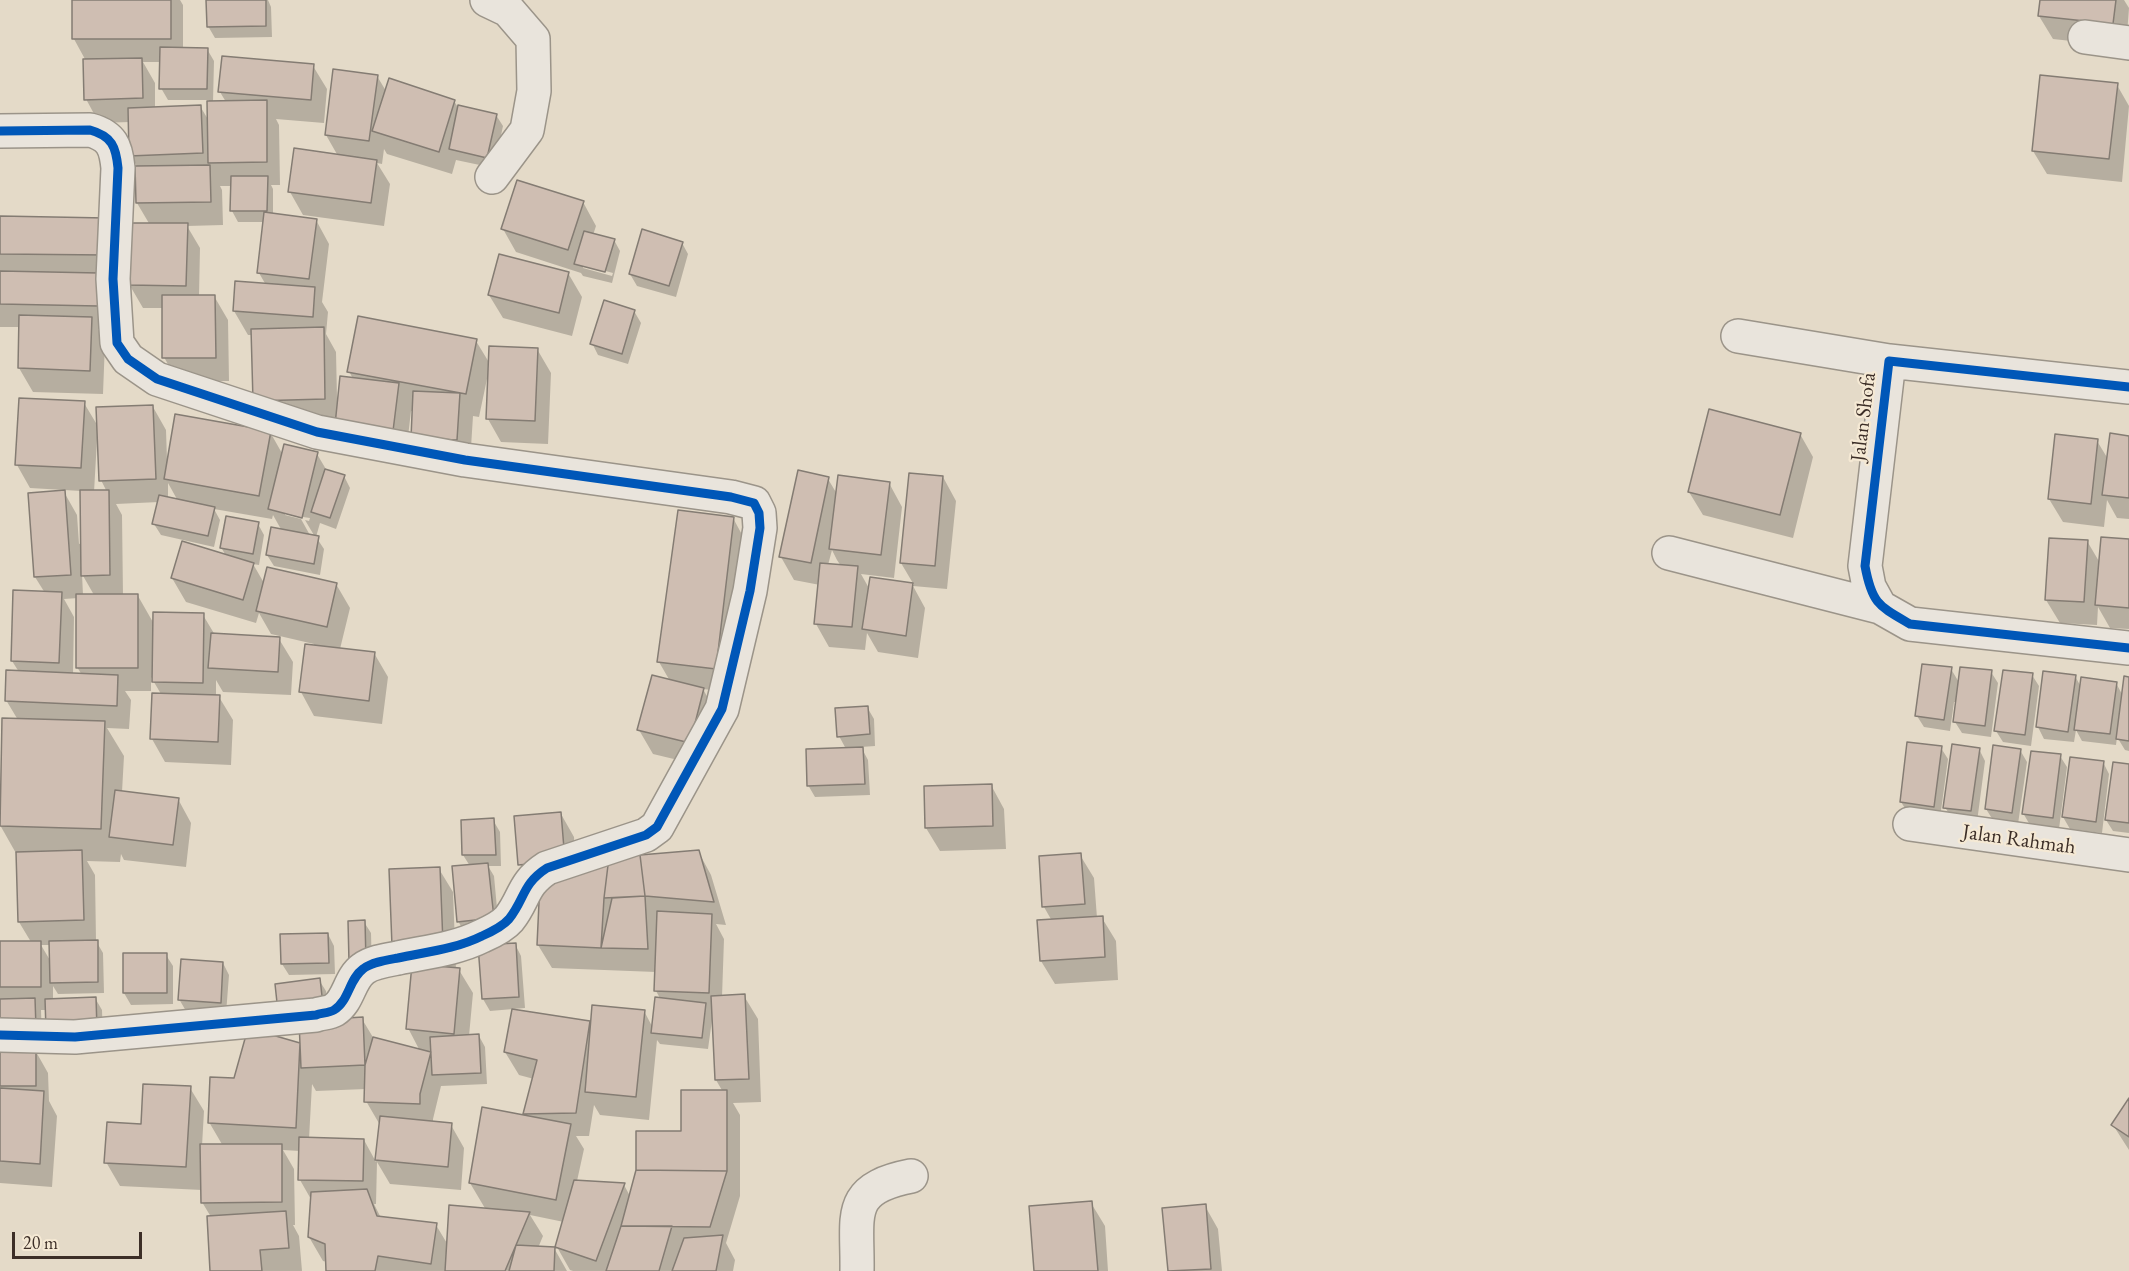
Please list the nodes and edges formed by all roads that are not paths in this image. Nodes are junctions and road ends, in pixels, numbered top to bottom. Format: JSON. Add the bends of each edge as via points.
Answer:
{"nodes":[{"id":1,"x":487,"y":0,"type":"edge"},
{"id":2,"x":2085,"y":37,"type":"dead end"},
{"id":3,"x":2129,"y":43,"type":"edge"},
{"id":4,"x":0,"y":130,"type":"edge"},
{"id":5,"x":492,"y":177,"type":"dead end"},
{"id":6,"x":1738,"y":336,"type":"dead end"},
{"id":7,"x":1889,"y":361,"type":"junction"},
{"id":8,"x":2129,"y":387,"type":"edge"},
{"id":9,"x":1669,"y":553,"type":"dead end"},
{"id":10,"x":1880,"y":606,"type":"junction"},
{"id":11,"x":2129,"y":648,"type":"edge"},
{"id":12,"x":1910,"y":824,"type":"dead end"},
{"id":13,"x":2129,"y":855,"type":"edge"},
{"id":14,"x":0,"y":1035,"type":"edge"},
{"id":15,"x":911,"y":1176,"type":"dead end"},
{"id":16,"x":857,"y":1271,"type":"edge"}],
"edges":[{"from":1,"to":5,"type":"street","via":[[508,10],[533,39],[534,91],[527,130]]},
{"from":2,"to":3,"type":"street"},
{"from":4,"to":14,"type":"street","via":[[90,130],[102,133],[111,142],[118,168],[113,279],[117,344],[128,359],[157,379],[316,432],[465,460],[731,497],[754,503],[760,528],[750,591],[722,709],[657,827],[646,835],[541,872],[525,889],[508,921],[483,936],[363,969],[334,1010],[316,1015],[75,1036]]},
{"from":6,"to":7,"type":"street"},
{"from":7,"to":8,"type":"street","name":"Jalan Shofa"},
{"from":7,"to":10,"type":"street","name":"Jalan Shofa","via":[[1865,566],[1869,587]]},
{"from":9,"to":10,"type":"street"},
{"from":10,"to":11,"type":"street","via":[[1910,624]]},
{"from":12,"to":13,"type":"street","name":"Jalan Rahmah"},
{"from":15,"to":16,"type":"street","via":[[877,1185],[863,1198],[858,1208]]}]}
